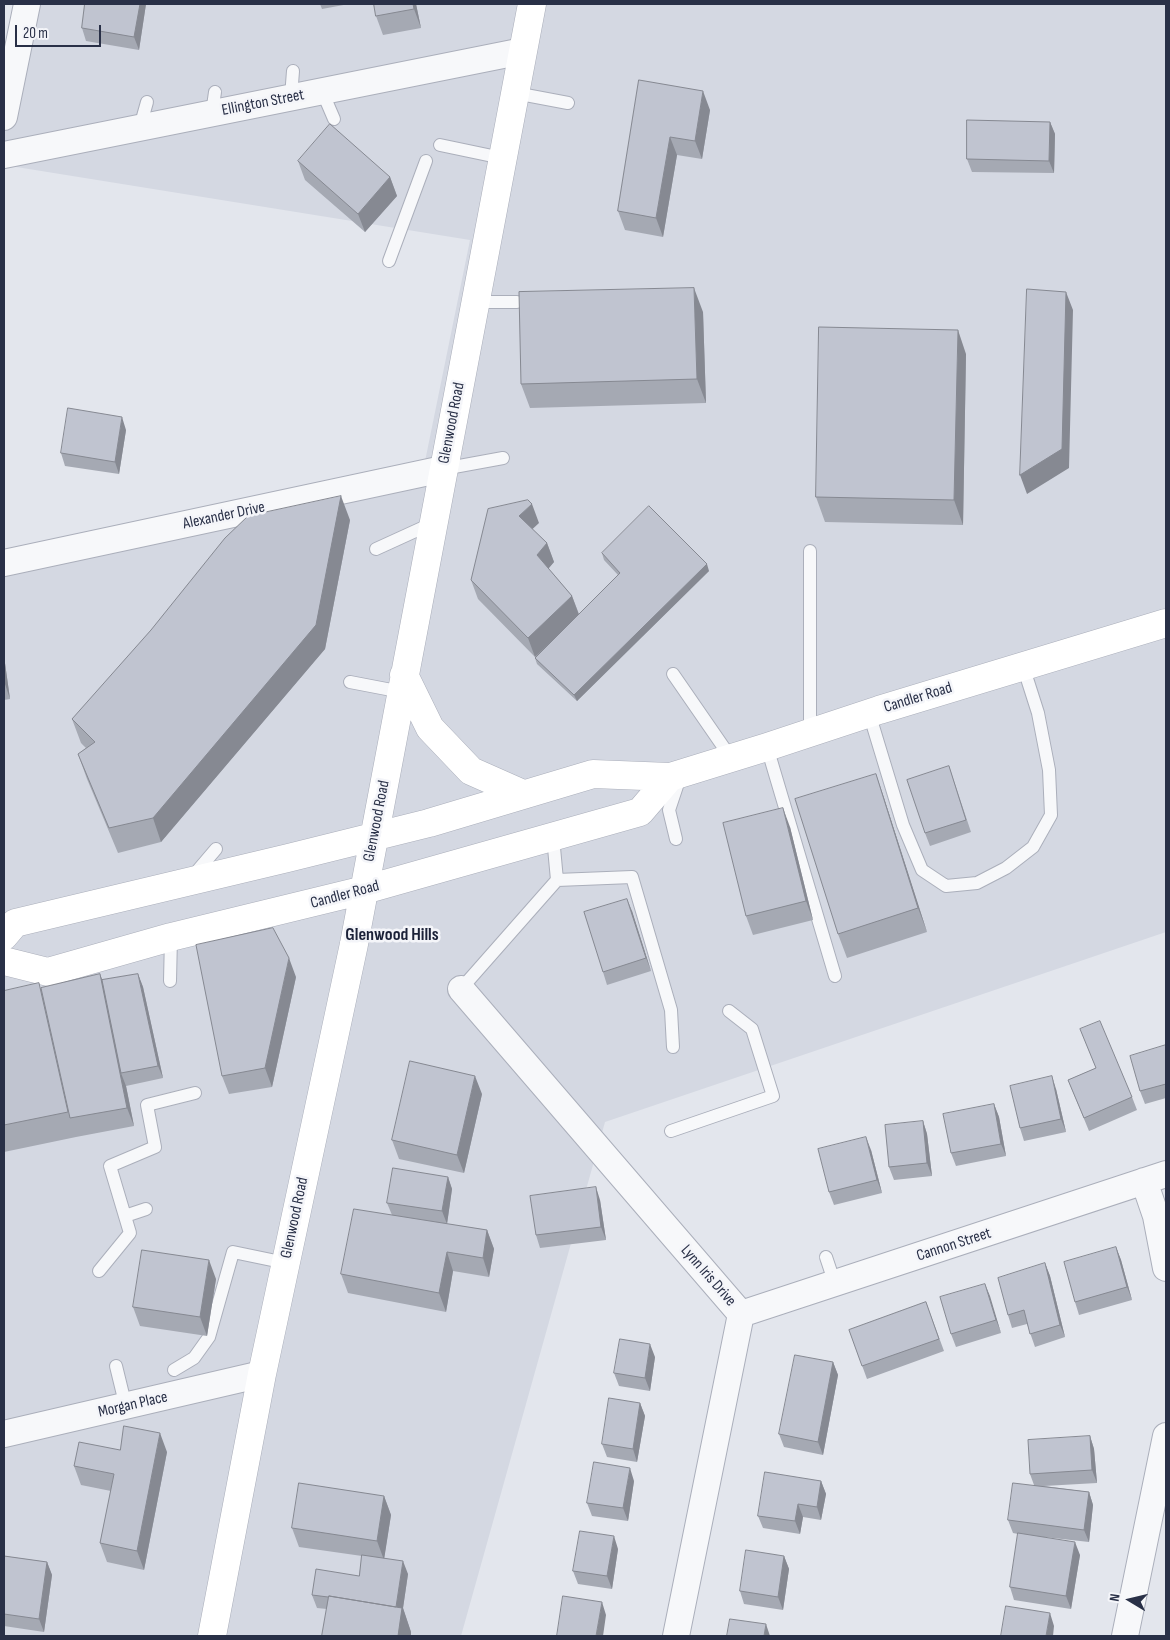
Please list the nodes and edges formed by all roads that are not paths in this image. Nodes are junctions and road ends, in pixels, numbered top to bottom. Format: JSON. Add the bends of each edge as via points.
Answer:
{"nodes":[{"id":1,"x":27,"y":4,"type":"edge"},
{"id":2,"x":532,"y":4,"type":"edge"},
{"id":3,"x":523,"y":51,"type":"junction"},
{"id":4,"x":293,"y":71,"type":"dead end"},
{"id":5,"x":322,"y":91,"type":"junction"},
{"id":6,"x":514,"y":93,"type":"junction"},
{"id":7,"x":291,"y":97,"type":"junction"},
{"id":8,"x":147,"y":102,"type":"dead end"},
{"id":9,"x":568,"y":103,"type":"dead end"},
{"id":10,"x":4,"y":117,"type":"edge"},
{"id":11,"x":334,"y":119,"type":"dead end"},
{"id":12,"x":140,"y":127,"type":"junction"},
{"id":13,"x":440,"y":145,"type":"dead end"},
{"id":14,"x":4,"y":154,"type":"edge"},
{"id":15,"x":502,"y":158,"type":"junction"},
{"id":16,"x":426,"y":161,"type":"dead end"},
{"id":17,"x":389,"y":261,"type":"dead end"},
{"id":18,"x":475,"y":302,"type":"junction"},
{"id":19,"x":517,"y":302,"type":"edge"},
{"id":20,"x":503,"y":458,"type":"dead end"},
{"id":21,"x":443,"y":469,"type":"junction"},
{"id":22,"x":433,"y":523,"type":"junction"},
{"id":23,"x":376,"y":549,"type":"dead end"},
{"id":24,"x":810,"y":551,"type":"dead end"},
{"id":25,"x":4,"y":563,"type":"edge"},
{"id":26,"x":1166,"y":623,"type":"edge"},
{"id":27,"x":1023,"y":666,"type":"junction"},
{"id":28,"x":672,"y":674,"type":"dead end"},
{"id":29,"x":350,"y":682,"type":"dead end"},
{"id":30,"x":403,"y":684,"type":"junction"},
{"id":31,"x":869,"y":713,"type":"junction"},
{"id":32,"x":810,"y":734,"type":"junction"},
{"id":33,"x":767,"y":747,"type":"junction"},
{"id":34,"x":731,"y":758,"type":"junction"},
{"id":35,"x":676,"y":775,"type":"junction"},
{"id":36,"x":523,"y":794,"type":"junction"},
{"id":37,"x":375,"y":836,"type":"junction"},
{"id":38,"x":553,"y":836,"type":"junction"},
{"id":39,"x":676,"y":839,"type":"dead end"},
{"id":40,"x":216,"y":849,"type":"dead end"},
{"id":41,"x":557,"y":880,"type":"junction"},
{"id":42,"x":189,"y":882,"type":"junction"},
{"id":43,"x":364,"y":890,"type":"junction"},
{"id":44,"x":4,"y":936,"type":"edge"},
{"id":45,"x":171,"y":937,"type":"junction"},
{"id":46,"x":4,"y":961,"type":"edge"},
{"id":47,"x":836,"y":976,"type":"dead end"},
{"id":48,"x":170,"y":981,"type":"dead end"},
{"id":49,"x":461,"y":989,"type":"joint"},
{"id":50,"x":729,"y":1011,"type":"dead end"},
{"id":51,"x":673,"y":1047,"type":"dead end"},
{"id":52,"x":195,"y":1093,"type":"dead end"},
{"id":53,"x":671,"y":1131,"type":"dead end"},
{"id":54,"x":1155,"y":1178,"type":"edge"},
{"id":55,"x":146,"y":1209,"type":"dead end"},
{"id":56,"x":125,"y":1216,"type":"junction"},
{"id":57,"x":826,"y":1257,"type":"dead end"},
{"id":58,"x":286,"y":1263,"type":"junction"},
{"id":59,"x":1166,"y":1268,"type":"edge"},
{"id":60,"x":99,"y":1271,"type":"dead end"},
{"id":61,"x":835,"y":1284,"type":"junction"},
{"id":62,"x":741,"y":1314,"type":"junction"},
{"id":63,"x":116,"y":1366,"type":"dead end"},
{"id":64,"x":174,"y":1370,"type":"dead end"},
{"id":65,"x":262,"y":1374,"type":"junction"},
{"id":66,"x":126,"y":1407,"type":"junction"},
{"id":67,"x":4,"y":1434,"type":"edge"},
{"id":68,"x":1166,"y":1436,"type":"edge"},
{"id":69,"x":212,"y":1636,"type":"edge"},
{"id":70,"x":676,"y":1636,"type":"edge"},
{"id":71,"x":1126,"y":1636,"type":"edge"}],
"edges":[{"from":1,"to":10,"type":"street"},
{"from":2,"to":3,"type":"main road","name":"Glenwood Road"},
{"from":3,"to":5,"type":"street","name":"Ellington Street"},
{"from":3,"to":6,"type":"main road","name":"Glenwood Road"},
{"from":4,"to":7,"type":"lane"},
{"from":5,"to":7,"type":"street","name":"Ellington Street"},
{"from":5,"to":11,"type":"lane"},
{"from":6,"to":9,"type":"lane"},
{"from":6,"to":15,"type":"main road","name":"Glenwood Road"},
{"from":7,"to":12,"type":"street","name":"Ellington Street","via":[[213,103]]},
{"from":8,"to":12,"type":"lane"},
{"from":12,"to":14,"type":"street","name":"Ellington Street"},
{"from":13,"to":15,"type":"lane"},
{"from":15,"to":18,"type":"main road","name":"Glenwood Road"},
{"from":16,"to":17,"type":"lane"},
{"from":18,"to":19,"type":"lane"},
{"from":18,"to":21,"type":"main road","name":"Glenwood Road"},
{"from":20,"to":21,"type":"lane"},
{"from":21,"to":22,"type":"main road","name":"Glenwood Road"},
{"from":21,"to":25,"type":"street","name":"Alexander Drive"},
{"from":22,"to":23,"type":"lane"},
{"from":22,"to":30,"type":"main road","name":"Glenwood Road"},
{"from":24,"to":32,"type":"lane"},
{"from":26,"to":27,"type":"main road","name":"Candler Road"},
{"from":27,"to":31,"type":"main road","name":"Candler Road"},
{"from":27,"to":31,"type":"lane","via":[[1038,713],[1049,779],[1051,815],[1033,847],[1006,868],[977,883],[946,886],[922,870],[883,775]]},
{"from":28,"to":34,"type":"lane"},
{"from":29,"to":30,"type":"lane"},
{"from":30,"to":36,"type":"main road","via":[[430,728],[471,770]]},
{"from":30,"to":37,"type":"main road","name":"Glenwood Road"},
{"from":31,"to":32,"type":"main road","name":"Candler Road"},
{"from":32,"to":33,"type":"main road","name":"Candler Road"},
{"from":33,"to":34,"type":"main road","name":"Candler Road"},
{"from":33,"to":47,"type":"lane","via":[[790,806]]},
{"from":34,"to":35,"type":"main road","name":"Candler Road"},
{"from":35,"to":36,"type":"main road","name":"Candler Road","via":[[593,774]]},
{"from":35,"to":38,"type":"main road","name":"Candler Road","via":[[640,812]]},
{"from":35,"to":39,"type":"lane","via":[[669,810]]},
{"from":36,"to":37,"type":"main road","name":"Candler Road"},
{"from":37,"to":42,"type":"main road","name":"Candler Road"},
{"from":37,"to":43,"type":"main road","name":"Glenwood Road"},
{"from":38,"to":41,"type":"lane"},
{"from":38,"to":43,"type":"main road","name":"Candler Road"},
{"from":40,"to":42,"type":"lane"},
{"from":41,"to":49,"type":"lane"},
{"from":41,"to":51,"type":"lane","via":[[632,877],[671,1010]]},
{"from":42,"to":44,"type":"main road","name":"Candler Road","via":[[15,923]]},
{"from":43,"to":45,"type":"main road","name":"Candler Road"},
{"from":43,"to":58,"type":"main road","name":"Glenwood Road"},
{"from":45,"to":46,"type":"main road","name":"Candler Road","via":[[48,972]]},
{"from":45,"to":48,"type":"lane"},
{"from":49,"to":62,"type":"street","name":"Lynn Iris Drive","via":[[557,1091]]},
{"from":50,"to":53,"type":"lane","via":[[752,1029],[773,1096]]},
{"from":52,"to":56,"type":"lane","via":[[148,1105],[155,1147],[110,1166]]},
{"from":54,"to":59,"type":"street","via":[[1156,1216]]},
{"from":54,"to":61,"type":"street","name":"Cannon Street"},
{"from":55,"to":56,"type":"lane"},
{"from":56,"to":60,"type":"lane","via":[[130,1233]]},
{"from":57,"to":61,"type":"lane"},
{"from":58,"to":64,"type":"lane","via":[[233,1252],[209,1338],[194,1358]]},
{"from":58,"to":65,"type":"main road","name":"Glenwood Road"},
{"from":61,"to":62,"type":"street","name":"Cannon Street"},
{"from":62,"to":70,"type":"street","name":"Lynn Iris Drive"},
{"from":63,"to":66,"type":"lane"},
{"from":65,"to":66,"type":"street","name":"Morgan Place"},
{"from":65,"to":69,"type":"main road","name":"Glenwood Road"},
{"from":66,"to":67,"type":"street","name":"Morgan Place"},
{"from":68,"to":71,"type":"street"}]}
